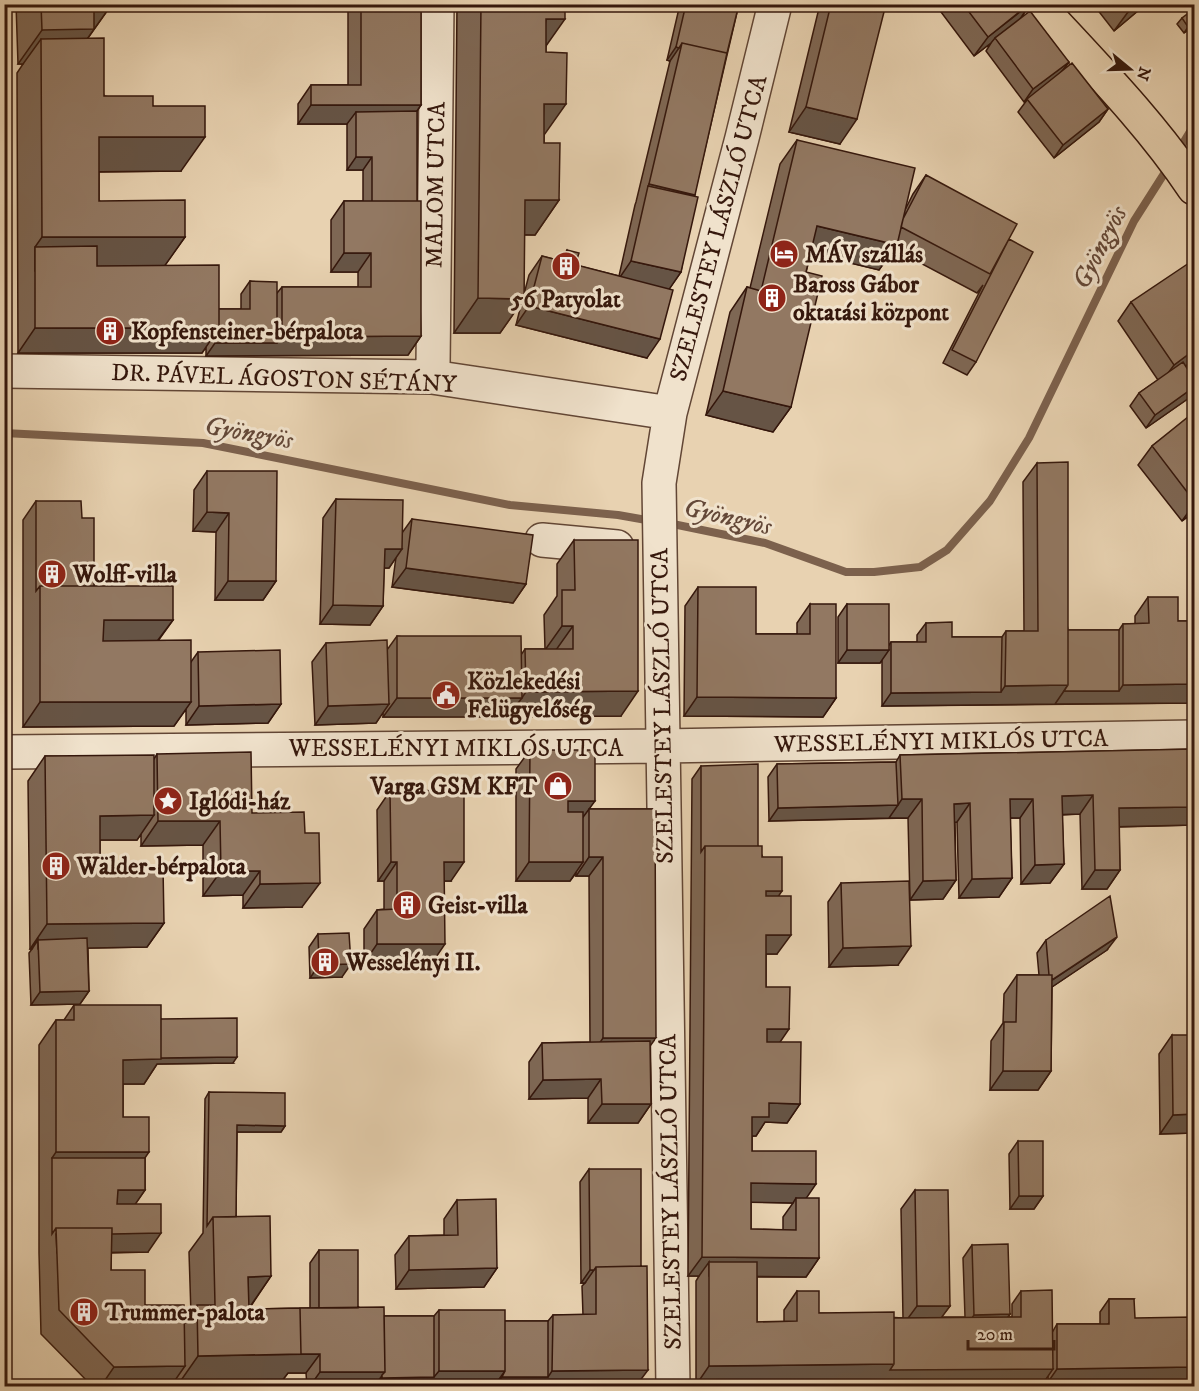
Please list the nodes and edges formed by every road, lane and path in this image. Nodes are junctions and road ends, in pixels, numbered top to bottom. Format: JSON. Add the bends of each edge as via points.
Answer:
{"nodes":[{"id":1,"x":437,"y":4,"type":"edge"},
{"id":2,"x":775,"y":4,"type":"edge"},
{"id":3,"x":1037,"y":4,"type":"edge"},
{"id":4,"x":1191,"y":182,"type":"edge"},
{"id":5,"x":433,"y":366,"type":"dead end"},
{"id":6,"x":4,"y":371,"type":"edge"},
{"id":7,"x":670,"y":413,"type":"junction"},
{"id":8,"x":660,"y":531,"type":"junction"},
{"id":9,"x":542,"y":540,"type":"dead end"},
{"id":10,"x":1194,"y":737,"type":"edge"},
{"id":11,"x":662,"y":746,"type":"junction"},
{"id":12,"x":4,"y":752,"type":"edge"},
{"id":13,"x":673,"y":1386,"type":"edge"}],
"edges":[{"from":1,"to":5,"type":"street","name":"MALOM UTCA"},
{"from":2,"to":7,"type":"street","name":"SZELESTEY LÁSZLÓ UTCA"},
{"from":3,"to":4,"type":"main road","via":[[1157,136]]},
{"from":6,"to":7,"type":"street","name":"DR. PÁVEL ÁGOSTON SÉTÁNY","via":[[432,377]]},
{"from":7,"to":8,"type":"street","name":"SZELESTEY LÁSZLÓ UTCA","via":[[659,483]]},
{"from":8,"to":9,"type":"street"},
{"from":8,"to":11,"type":"street","name":"SZELESTEY LÁSZLÓ UTCA"},
{"from":10,"to":11,"type":"street","name":"WESSELÉNYI MIKLÓS UTCA"},
{"from":11,"to":12,"type":"street","name":"WESSELÉNYI MIKLÓS UTCA"},
{"from":11,"to":13,"type":"street","name":"SZELESTEY LÁSZLÓ UTCA"}]}
